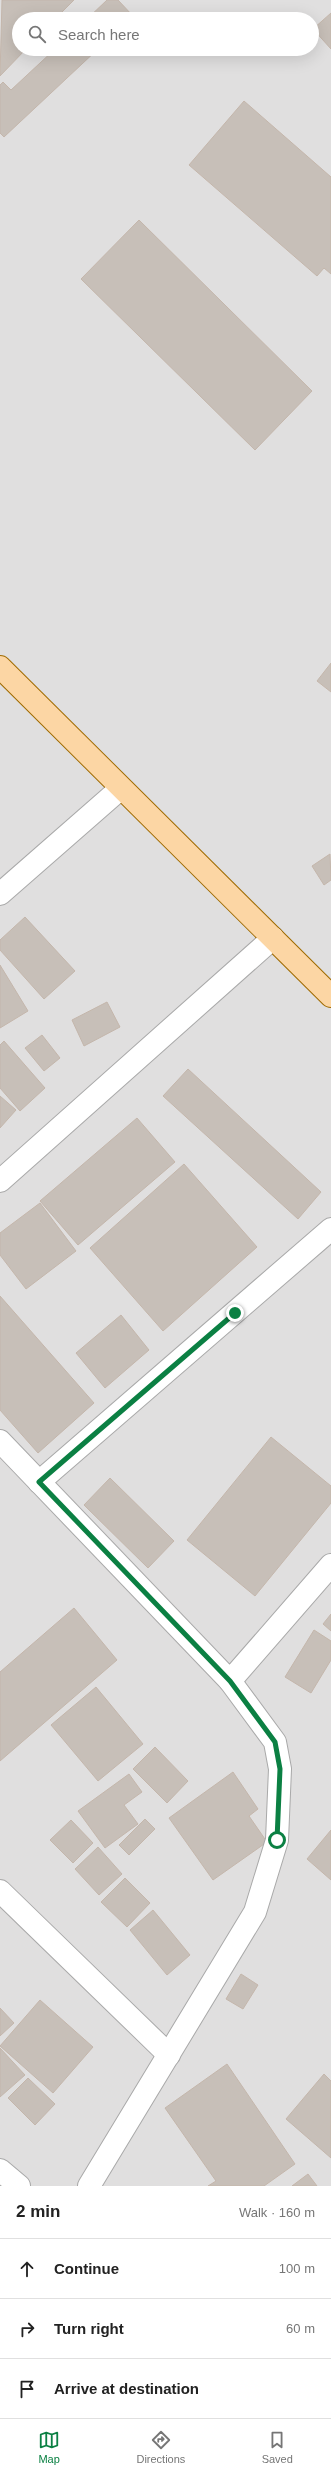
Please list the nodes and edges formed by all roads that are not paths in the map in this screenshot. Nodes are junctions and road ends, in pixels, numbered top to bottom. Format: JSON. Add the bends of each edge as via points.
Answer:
{"nodes":[{"id":1,"x":0,"y":667,"type":"edge"},
{"id":2,"x":120,"y":789,"type":"junction"},
{"id":3,"x":0,"y":894,"type":"edge"},
{"id":4,"x":273,"y":938,"type":"junction"},
{"id":5,"x":331,"y":996,"type":"edge"},
{"id":6,"x":0,"y":1182,"type":"edge"},
{"id":7,"x":331,"y":1229,"type":"edge"},
{"id":8,"x":0,"y":1441,"type":"edge"},
{"id":9,"x":39,"y":1482,"type":"junction"},
{"id":10,"x":331,"y":1565,"type":"edge"},
{"id":11,"x":230,"y":1681,"type":"junction"},
{"id":12,"x":0,"y":1891,"type":"edge"},
{"id":13,"x":169,"y":2055,"type":"junction"},
{"id":14,"x":0,"y":2170,"type":"edge"},
{"id":15,"x":19,"y":2186,"type":"edge"},
{"id":16,"x":89,"y":2186,"type":"edge"}],
"edges":[{"from":1,"to":2,"type":"main road"},
{"from":2,"to":3,"type":"street"},
{"from":2,"to":4,"type":"main road"},
{"from":4,"to":5,"type":"main road"},
{"from":4,"to":6,"type":"street"},
{"from":7,"to":9,"type":"street"},
{"from":8,"to":9,"type":"street"},
{"from":9,"to":11,"type":"street"},
{"from":10,"to":11,"type":"street"},
{"from":11,"to":13,"type":"street","via":[[275,1742],[280,1769],[277,1840],[255,1912]]},
{"from":12,"to":13,"type":"street"},
{"from":13,"to":16,"type":"street"},
{"from":14,"to":15,"type":"street"}]}
